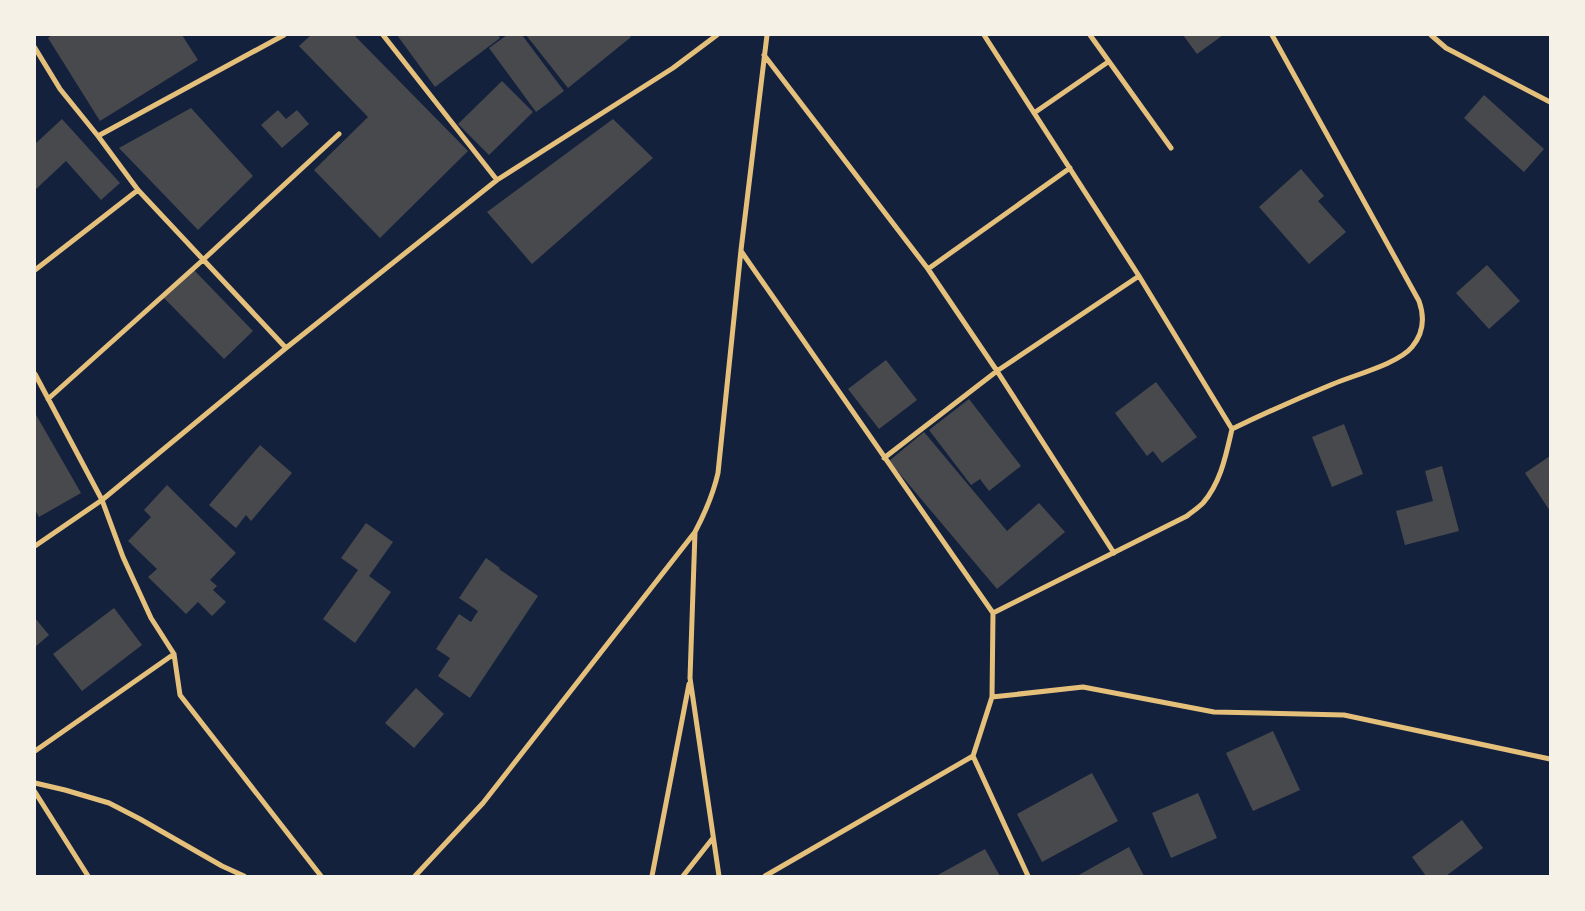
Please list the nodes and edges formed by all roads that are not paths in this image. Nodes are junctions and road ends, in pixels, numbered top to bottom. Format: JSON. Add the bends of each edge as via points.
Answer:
{"nodes":[{"id":1,"x":284,"y":35,"type":"edge"},
{"id":2,"x":383,"y":35,"type":"edge"},
{"id":3,"x":717,"y":35,"type":"edge"},
{"id":4,"x":768,"y":35,"type":"edge"},
{"id":5,"x":984,"y":35,"type":"edge"},
{"id":6,"x":1090,"y":35,"type":"edge"},
{"id":7,"x":1272,"y":35,"type":"edge"},
{"id":8,"x":1431,"y":35,"type":"edge"},
{"id":9,"x":35,"y":48,"type":"edge"},
{"id":10,"x":764,"y":55,"type":"junction"},
{"id":11,"x":1108,"y":62,"type":"junction"},
{"id":12,"x":1550,"y":102,"type":"edge"},
{"id":13,"x":1034,"y":114,"type":"junction"},
{"id":14,"x":339,"y":134,"type":"dead end"},
{"id":15,"x":98,"y":136,"type":"junction"},
{"id":16,"x":1171,"y":148,"type":"dead end"},
{"id":17,"x":1070,"y":168,"type":"junction"},
{"id":18,"x":497,"y":180,"type":"junction"},
{"id":19,"x":138,"y":190,"type":"junction"},
{"id":20,"x":740,"y":250,"type":"junction"},
{"id":21,"x":204,"y":259,"type":"junction"},
{"id":22,"x":928,"y":269,"type":"junction"},
{"id":23,"x":35,"y":270,"type":"edge"},
{"id":24,"x":1139,"y":276,"type":"junction"},
{"id":25,"x":286,"y":348,"type":"junction"},
{"id":26,"x":998,"y":371,"type":"junction"},
{"id":27,"x":35,"y":374,"type":"edge"},
{"id":28,"x":48,"y":399,"type":"junction"},
{"id":29,"x":1232,"y":429,"type":"junction"},
{"id":30,"x":884,"y":458,"type":"junction"},
{"id":31,"x":102,"y":500,"type":"junction"},
{"id":32,"x":695,"y":532,"type":"junction"},
{"id":33,"x":35,"y":546,"type":"edge"},
{"id":34,"x":1114,"y":553,"type":"junction"},
{"id":35,"x":993,"y":613,"type":"junction"},
{"id":36,"x":174,"y":654,"type":"junction"},
{"id":37,"x":690,"y":678,"type":"junction"},
{"id":38,"x":992,"y":697,"type":"junction"},
{"id":39,"x":35,"y":751,"type":"edge"},
{"id":40,"x":973,"y":756,"type":"junction"},
{"id":41,"x":1550,"y":759,"type":"edge"},
{"id":42,"x":35,"y":783,"type":"edge"},
{"id":43,"x":35,"y":792,"type":"edge"},
{"id":44,"x":713,"y":838,"type":"junction"},
{"id":45,"x":88,"y":876,"type":"edge"},
{"id":46,"x":244,"y":876,"type":"edge"},
{"id":47,"x":321,"y":876,"type":"edge"},
{"id":48,"x":415,"y":876,"type":"edge"},
{"id":49,"x":652,"y":876,"type":"edge"},
{"id":50,"x":683,"y":876,"type":"edge"},
{"id":51,"x":719,"y":876,"type":"edge"},
{"id":52,"x":765,"y":876,"type":"edge"},
{"id":53,"x":1028,"y":876,"type":"edge"}],
"edges":[{"from":1,"to":15,"type":"street"},
{"from":2,"to":18,"type":"street"},
{"from":3,"to":18,"type":"street","via":[[673,68]]},
{"from":4,"to":10,"type":"street"},
{"from":5,"to":13,"type":"street"},
{"from":6,"to":11,"type":"street"},
{"from":7,"to":29,"type":"street","via":[[1419,301],[1423,322],[1418,338],[1402,356]]},
{"from":8,"to":12,"type":"street","via":[[1446,48]]},
{"from":9,"to":15,"type":"street","via":[[60,89]]},
{"from":10,"to":20,"type":"street"},
{"from":10,"to":22,"type":"street"},
{"from":11,"to":13,"type":"street"},
{"from":11,"to":16,"type":"street"},
{"from":13,"to":17,"type":"street"},
{"from":14,"to":21,"type":"street"},
{"from":15,"to":19,"type":"street"},
{"from":17,"to":22,"type":"street"},
{"from":17,"to":24,"type":"street"},
{"from":18,"to":25,"type":"street"},
{"from":19,"to":21,"type":"street"},
{"from":19,"to":23,"type":"street"},
{"from":20,"to":30,"type":"street"},
{"from":20,"to":32,"type":"street","via":[[718,473],[709,505]]},
{"from":21,"to":25,"type":"street"},
{"from":21,"to":28,"type":"street"},
{"from":22,"to":26,"type":"street"},
{"from":24,"to":26,"type":"street"},
{"from":24,"to":29,"type":"street"},
{"from":25,"to":31,"type":"street"},
{"from":26,"to":30,"type":"street"},
{"from":26,"to":34,"type":"street"},
{"from":27,"to":28,"type":"street"},
{"from":28,"to":31,"type":"street"},
{"from":29,"to":34,"type":"street","via":[[1224,464],[1202,504],[1187,516]]},
{"from":30,"to":35,"type":"street"},
{"from":31,"to":33,"type":"street"},
{"from":31,"to":36,"type":"street","via":[[151,618]]},
{"from":32,"to":37,"type":"street"},
{"from":32,"to":48,"type":"street","via":[[483,803]]},
{"from":34,"to":35,"type":"street"},
{"from":35,"to":38,"type":"street"},
{"from":36,"to":39,"type":"street"},
{"from":36,"to":47,"type":"street","via":[[180,695]]},
{"from":37,"to":44,"type":"street"},
{"from":37,"to":49,"type":"street"},
{"from":38,"to":40,"type":"street"},
{"from":38,"to":41,"type":"street","via":[[1083,687],[1214,712],[1344,715]]},
{"from":40,"to":52,"type":"street"},
{"from":40,"to":53,"type":"street"},
{"from":42,"to":46,"type":"street","via":[[108,803]]},
{"from":43,"to":45,"type":"street"},
{"from":44,"to":50,"type":"street"},
{"from":44,"to":51,"type":"street"}]}
